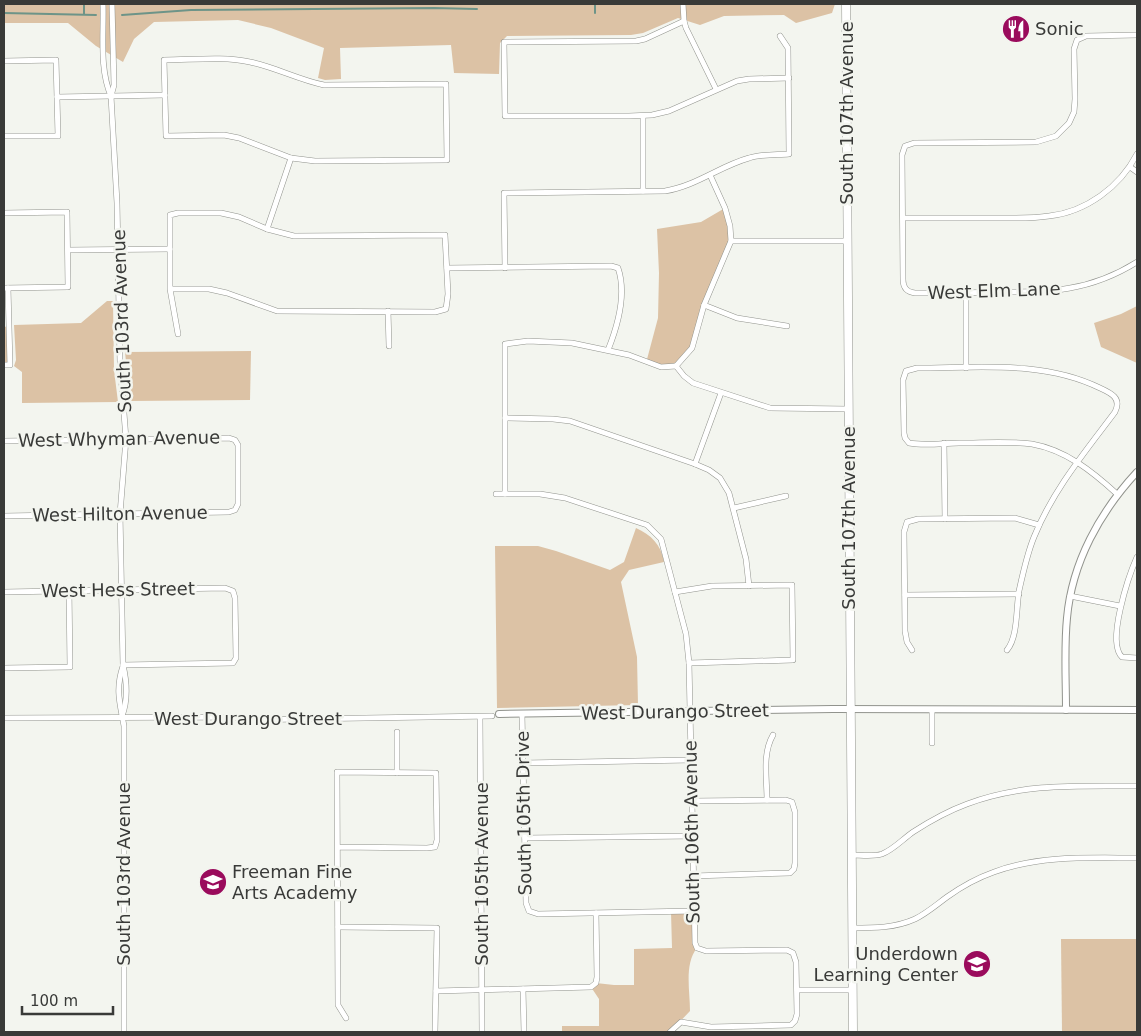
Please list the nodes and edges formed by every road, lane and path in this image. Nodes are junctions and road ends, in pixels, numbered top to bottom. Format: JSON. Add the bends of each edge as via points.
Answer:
{"nodes":[{"id":1,"x":103,"y":4,"type":"edge"},
{"id":2,"x":112,"y":4,"type":"edge"},
{"id":3,"x":683,"y":4,"type":"edge"},
{"id":4,"x":846,"y":4,"type":"edge"},
{"id":5,"x":684,"y":21,"type":"junction"},
{"id":6,"x":1137,"y":35,"type":"edge"},
{"id":7,"x":780,"y":36,"type":"dead end"},
{"id":8,"x":4,"y":61,"type":"edge"},
{"id":9,"x":789,"y":78,"type":"junction"},
{"id":10,"x":716,"y":89,"type":"junction"},
{"id":11,"x":165,"y":95,"type":"junction"},
{"id":12,"x":110,"y":96,"type":"junction"},
{"id":13,"x":57,"y":98,"type":"junction"},
{"id":14,"x":643,"y":116,"type":"junction"},
{"id":15,"x":4,"y":136,"type":"edge"},
{"id":16,"x":1137,"y":154,"type":"edge"},
{"id":17,"x":291,"y":158,"type":"junction"},
{"id":18,"x":1130,"y":167,"type":"junction"},
{"id":19,"x":1137,"y":172,"type":"edge"},
{"id":20,"x":710,"y":175,"type":"junction"},
{"id":21,"x":643,"y":191,"type":"junction"},
{"id":22,"x":4,"y":213,"type":"edge"},
{"id":23,"x":903,"y":218,"type":"junction"},
{"id":24,"x":267,"y":229,"type":"junction"},
{"id":25,"x":730,"y":241,"type":"junction"},
{"id":26,"x":847,"y":241,"type":"junction"},
{"id":27,"x":170,"y":249,"type":"junction"},
{"id":28,"x":68,"y":250,"type":"junction"},
{"id":29,"x":118,"y":250,"type":"junction"},
{"id":30,"x":1137,"y":262,"type":"edge"},
{"id":31,"x":447,"y":268,"type":"junction"},
{"id":32,"x":505,"y":268,"type":"junction"},
{"id":33,"x":6,"y":288,"type":"edge"},
{"id":34,"x":170,"y":289,"type":"junction"},
{"id":35,"x":966,"y":293,"type":"junction"},
{"id":36,"x":704,"y":305,"type":"junction"},
{"id":37,"x":388,"y":311,"type":"junction"},
{"id":38,"x":786,"y":326,"type":"dead end"},
{"id":39,"x":178,"y":334,"type":"dead end"},
{"id":40,"x":389,"y":346,"type":"dead end"},
{"id":41,"x":608,"y":350,"type":"junction"},
{"id":42,"x":7,"y":365,"type":"edge"},
{"id":43,"x":676,"y":366,"type":"junction"},
{"id":44,"x":966,"y":368,"type":"junction"},
{"id":45,"x":721,"y":393,"type":"junction"},
{"id":46,"x":848,"y":409,"type":"junction"},
{"id":47,"x":505,"y":418,"type":"junction"},
{"id":48,"x":126,"y":439,"type":"junction"},
{"id":49,"x":4,"y":441,"type":"edge"},
{"id":50,"x":944,"y":443,"type":"junction"},
{"id":51,"x":1077,"y":462,"type":"junction"},
{"id":52,"x":695,"y":464,"type":"junction"},
{"id":53,"x":1137,"y":472,"type":"edge"},
{"id":54,"x":496,"y":494,"type":"dead end"},
{"id":55,"x":505,"y":494,"type":"junction"},
{"id":56,"x":1118,"y":494,"type":"junction"},
{"id":57,"x":786,"y":496,"type":"dead end"},
{"id":58,"x":734,"y":508,"type":"junction"},
{"id":59,"x":235,"y":510,"type":"joint"},
{"id":60,"x":120,"y":514,"type":"junction"},
{"id":61,"x":4,"y":516,"type":"edge"},
{"id":62,"x":945,"y":519,"type":"junction"},
{"id":63,"x":1039,"y":525,"type":"junction"},
{"id":64,"x":1137,"y":557,"type":"edge"},
{"id":65,"x":749,"y":586,"type":"junction"},
{"id":66,"x":69,"y":590,"type":"junction"},
{"id":67,"x":121,"y":590,"type":"junction"},
{"id":68,"x":4,"y":592,"type":"edge"},
{"id":69,"x":676,"y":592,"type":"junction"},
{"id":70,"x":1019,"y":594,"type":"junction"},
{"id":71,"x":905,"y":595,"type":"junction"},
{"id":72,"x":1070,"y":596,"type":"junction"},
{"id":73,"x":1120,"y":606,"type":"junction"},
{"id":74,"x":912,"y":650,"type":"dead end"},
{"id":75,"x":1007,"y":650,"type":"dead end"},
{"id":76,"x":1137,"y":658,"type":"edge"},
{"id":77,"x":689,"y":662,"type":"junction"},
{"id":78,"x":123,"y":665,"type":"junction"},
{"id":79,"x":4,"y":668,"type":"edge"},
{"id":80,"x":850,"y":709,"type":"junction"},
{"id":81,"x":932,"y":710,"type":"junction"},
{"id":82,"x":1066,"y":710,"type":"junction"},
{"id":83,"x":1137,"y":710,"type":"edge"},
{"id":84,"x":690,"y":711,"type":"junction"},
{"id":85,"x":522,"y":714,"type":"junction"},
{"id":86,"x":496,"y":715,"type":"joint"},
{"id":87,"x":122,"y":716,"type":"junction"},
{"id":88,"x":480,"y":717,"type":"junction"},
{"id":89,"x":4,"y":718,"type":"edge"},
{"id":90,"x":397,"y":732,"type":"dead end"},
{"id":91,"x":773,"y":735,"type":"dead end"},
{"id":92,"x":932,"y":743,"type":"dead end"},
{"id":93,"x":691,"y":760,"type":"junction"},
{"id":94,"x":523,"y":763,"type":"junction"},
{"id":95,"x":397,"y":773,"type":"junction"},
{"id":96,"x":1137,"y":786,"type":"edge"},
{"id":97,"x":767,"y":800,"type":"junction"},
{"id":98,"x":692,"y":801,"type":"junction"},
{"id":99,"x":692,"y":836,"type":"junction"},
{"id":100,"x":524,"y":838,"type":"junction"},
{"id":101,"x":338,"y":847,"type":"junction"},
{"id":102,"x":851,"y":855,"type":"junction"},
{"id":103,"x":1137,"y":858,"type":"edge"},
{"id":104,"x":693,"y":876,"type":"junction"},
{"id":105,"x":694,"y":911,"type":"junction"},
{"id":106,"x":596,"y":912,"type":"junction"},
{"id":107,"x":338,"y":927,"type":"junction"},
{"id":108,"x":852,"y":928,"type":"junction"},
{"id":109,"x":523,"y":989,"type":"junction"},
{"id":110,"x":482,"y":990,"type":"junction"},
{"id":111,"x":797,"y":990,"type":"junction"},
{"id":112,"x":852,"y":990,"type":"junction"},
{"id":113,"x":436,"y":991,"type":"junction"},
{"id":114,"x":346,"y":1018,"type":"dead end"},
{"id":115,"x":124,"y":1032,"type":"edge"},
{"id":116,"x":435,"y":1032,"type":"edge"},
{"id":117,"x":482,"y":1032,"type":"edge"},
{"id":118,"x":524,"y":1032,"type":"edge"},
{"id":119,"x":670,"y":1032,"type":"edge"},
{"id":120,"x":853,"y":1032,"type":"edge"}],
"edges":[{"from":1,"to":12,"type":"street","name":"South 103rd Avenue","via":[[106,86]]},
{"from":2,"to":12,"type":"street","name":"South 103rd Avenue","via":[[114,86]]},
{"from":3,"to":5,"type":"street"},
{"from":4,"to":26,"type":"main road","name":"South 107th Avenue"},
{"from":5,"to":10,"type":"street"},
{"from":5,"to":14,"type":"street","via":[[636,41],[504,42],[505,116]]},
{"from":6,"to":23,"type":"street","via":[[1086,36],[1077,40],[1074,49],[1074,112],[1069,124],[1056,136],[1036,142],[914,143],[905,146],[902,155]]},
{"from":7,"to":9,"type":"street","via":[[788,48]]},
{"from":8,"to":13,"type":"street","via":[[56,60]]},
{"from":9,"to":10,"type":"street","via":[[749,78]]},
{"from":9,"to":20,"type":"street","via":[[789,154],[749,158]]},
{"from":10,"to":14,"type":"street","via":[[669,111]]},
{"from":11,"to":12,"type":"street"},
{"from":11,"to":17,"type":"street","via":[[166,136],[239,138]]},
{"from":11,"to":17,"type":"street","via":[[164,60],[242,60],[324,85],[446,84],[447,160],[316,161]]},
{"from":12,"to":13,"type":"street"},
{"from":12,"to":29,"type":"street","name":"South 103rd Avenue"},
{"from":13,"to":15,"type":"street","via":[[58,136]]},
{"from":14,"to":21,"type":"street"},
{"from":16,"to":18,"type":"street"},
{"from":17,"to":24,"type":"street"},
{"from":18,"to":19,"type":"street"},
{"from":18,"to":23,"type":"street","via":[[1096,199],[1058,215]]},
{"from":20,"to":21,"type":"street","via":[[676,189]]},
{"from":20,"to":25,"type":"street","via":[[725,208]]},
{"from":21,"to":32,"type":"street","via":[[504,192]]},
{"from":22,"to":28,"type":"street","via":[[67,212]]},
{"from":23,"to":35,"type":"street","name":"West Elm Lane","via":[[905,289],[915,293]]},
{"from":24,"to":27,"type":"street","via":[[221,213],[178,213],[170,215]]},
{"from":24,"to":31,"type":"street","via":[[308,237],[445,235]]},
{"from":25,"to":26,"type":"street"},
{"from":25,"to":36,"type":"street"},
{"from":26,"to":46,"type":"main road","name":"South 107th Avenue"},
{"from":27,"to":29,"type":"street"},
{"from":27,"to":34,"type":"street"},
{"from":28,"to":29,"type":"street"},
{"from":28,"to":33,"type":"street","via":[[68,287]]},
{"from":29,"to":48,"type":"street","name":"South 103rd Avenue","via":[[120,362]]},
{"from":30,"to":35,"type":"street","name":"West Elm Lane","via":[[1102,280],[1068,289]]},
{"from":31,"to":32,"type":"street"},
{"from":31,"to":37,"type":"street","via":[[446,309],[435,312]]},
{"from":32,"to":41,"type":"street","via":[[618,268],[621,278],[618,318]]},
{"from":33,"to":42,"type":"street"},
{"from":34,"to":37,"type":"street","via":[[227,293],[277,311]]},
{"from":34,"to":39,"type":"street"},
{"from":35,"to":44,"type":"street"},
{"from":36,"to":38,"type":"street","via":[[737,318]]},
{"from":36,"to":43,"type":"street","via":[[692,348]]},
{"from":37,"to":40,"type":"street"},
{"from":41,"to":43,"type":"street","via":[[661,367]]},
{"from":41,"to":47,"type":"street","via":[[550,341],[505,344]]},
{"from":43,"to":45,"type":"street","via":[[693,383]]},
{"from":44,"to":50,"type":"street","via":[[917,368],[906,371],[904,377],[904,433],[907,441],[915,444]]},
{"from":44,"to":51,"type":"street","via":[[1052,371],[1113,395],[1117,403],[1114,412]]},
{"from":45,"to":46,"type":"street","via":[[770,408]]},
{"from":45,"to":52,"type":"street"},
{"from":46,"to":80,"type":"main road","name":"South 107th Avenue"},
{"from":47,"to":52,"type":"street","via":[[570,421]]},
{"from":47,"to":55,"type":"street"},
{"from":48,"to":49,"type":"street","name":"West Whyman Avenue"},
{"from":48,"to":59,"type":"street","name":"West Whyman Avenue","via":[[234,440],[238,445],[238,504]]},
{"from":48,"to":60,"type":"street","name":"South 103rd Avenue"},
{"from":50,"to":51,"type":"street","via":[[1031,444]]},
{"from":50,"to":62,"type":"street"},
{"from":51,"to":56,"type":"street"},
{"from":51,"to":63,"type":"street"},
{"from":52,"to":58,"type":"street","via":[[724,483]]},
{"from":53,"to":56,"type":"street"},
{"from":54,"to":55,"type":"street"},
{"from":55,"to":69,"type":"street","name":"South 106th Avenue","via":[[565,498],[647,525],[662,538]]},
{"from":56,"to":72,"type":"street","via":[[1092,534]]},
{"from":57,"to":58,"type":"street"},
{"from":58,"to":65,"type":"street"},
{"from":59,"to":60,"type":"street","name":"West Hilton Avenue"},
{"from":60,"to":61,"type":"street","name":"West Hilton Avenue"},
{"from":60,"to":67,"type":"street","name":"South 103rd Avenue"},
{"from":62,"to":63,"type":"street","via":[[1015,518]]},
{"from":62,"to":71,"type":"street","via":[[907,522],[904,532]]},
{"from":63,"to":70,"type":"street"},
{"from":64,"to":73,"type":"street"},
{"from":65,"to":69,"type":"street","via":[[703,586]]},
{"from":65,"to":77,"type":"street","via":[[792,585],[793,660]]},
{"from":66,"to":67,"type":"street","name":"West Hess Street"},
{"from":66,"to":68,"type":"street","name":"West Hess Street"},
{"from":66,"to":79,"type":"street","via":[[70,667]]},
{"from":67,"to":78,"type":"street","name":"South 103rd Avenue"},
{"from":67,"to":78,"type":"street","name":"West Hess Street","via":[[225,588],[233,591],[235,598],[236,658],[233,663]]},
{"from":69,"to":77,"type":"street","name":"South 106th Avenue"},
{"from":70,"to":71,"type":"street"},
{"from":70,"to":75,"type":"street","via":[[1014,636]]},
{"from":71,"to":74,"type":"street","via":[[906,637]]},
{"from":72,"to":73,"type":"street"},
{"from":72,"to":82,"type":"street","via":[[1066,637]]},
{"from":73,"to":76,"type":"street","via":[[1119,655]]},
{"from":77,"to":84,"type":"street","name":"South 106th Avenue"},
{"from":78,"to":87,"type":"street","name":"South 103rd Avenue","via":[[126,706]]},
{"from":80,"to":81,"type":"street","name":"West Durango Street"},
{"from":80,"to":84,"type":"street","name":"West Durango Street"},
{"from":80,"to":102,"type":"main road","name":"South 107th Avenue"},
{"from":81,"to":82,"type":"street"},
{"from":81,"to":92,"type":"street"},
{"from":82,"to":83,"type":"street"},
{"from":84,"to":85,"type":"street","name":"West Durango Street"},
{"from":84,"to":93,"type":"street","name":"South 106th Avenue"},
{"from":85,"to":86,"type":"street","name":"West Durango Street"},
{"from":85,"to":94,"type":"street","name":"South 105th Drive"},
{"from":86,"to":88,"type":"street","name":"West Durango Street"},
{"from":87,"to":88,"type":"street","name":"West Durango Street","via":[[235,716],[245,720]]},
{"from":87,"to":89,"type":"street","name":"West Durango Street"},
{"from":87,"to":115,"type":"street","name":"South 103rd Avenue"},
{"from":88,"to":110,"type":"street","name":"South 105th Avenue"},
{"from":90,"to":95,"type":"street"},
{"from":91,"to":97,"type":"street","via":[[766,758]]},
{"from":93,"to":94,"type":"street"},
{"from":93,"to":98,"type":"street","name":"South 106th Avenue"},
{"from":94,"to":100,"type":"street","name":"South 105th Drive"},
{"from":95,"to":101,"type":"street","via":[[337,772]]},
{"from":95,"to":101,"type":"street","via":[[436,774],[435,846]]},
{"from":96,"to":102,"type":"street","via":[[1056,786],[1006,792],[942,815],[884,853]]},
{"from":97,"to":98,"type":"street"},
{"from":97,"to":104,"type":"street","via":[[792,802],[796,863],[792,872],[783,875]]},
{"from":98,"to":99,"type":"street","name":"South 106th Avenue"},
{"from":99,"to":100,"type":"street"},
{"from":99,"to":104,"type":"street","name":"South 106th Avenue"},
{"from":100,"to":106,"type":"street","name":"South 105th Drive","via":[[529,911],[538,914]]},
{"from":101,"to":107,"type":"street"},
{"from":102,"to":108,"type":"main road","name":"South 107th Avenue"},
{"from":103,"to":108,"type":"street","via":[[1059,858],[1019,864],[971,882],[909,922],[888,927]]},
{"from":104,"to":105,"type":"street","name":"South 106th Avenue"},
{"from":105,"to":106,"type":"street"},
{"from":105,"to":111,"type":"street","name":"South 106th Avenue","via":[[697,948],[706,951],[784,950],[793,953]]},
{"from":106,"to":109,"type":"street","via":[[597,977],[594,985],[586,988]]},
{"from":107,"to":113,"type":"street","via":[[436,928]]},
{"from":107,"to":114,"type":"street","via":[[338,1005]]},
{"from":108,"to":112,"type":"main road","name":"South 107th Avenue"},
{"from":109,"to":110,"type":"street"},
{"from":109,"to":118,"type":"street"},
{"from":110,"to":113,"type":"street"},
{"from":110,"to":117,"type":"street","name":"South 105th Avenue"},
{"from":111,"to":112,"type":"street"},
{"from":111,"to":119,"type":"street","via":[[797,1014],[793,1023],[783,1026],[711,1027],[681,1022]]},
{"from":112,"to":120,"type":"main road","name":"South 107th Avenue"},
{"from":113,"to":116,"type":"street"}]}
